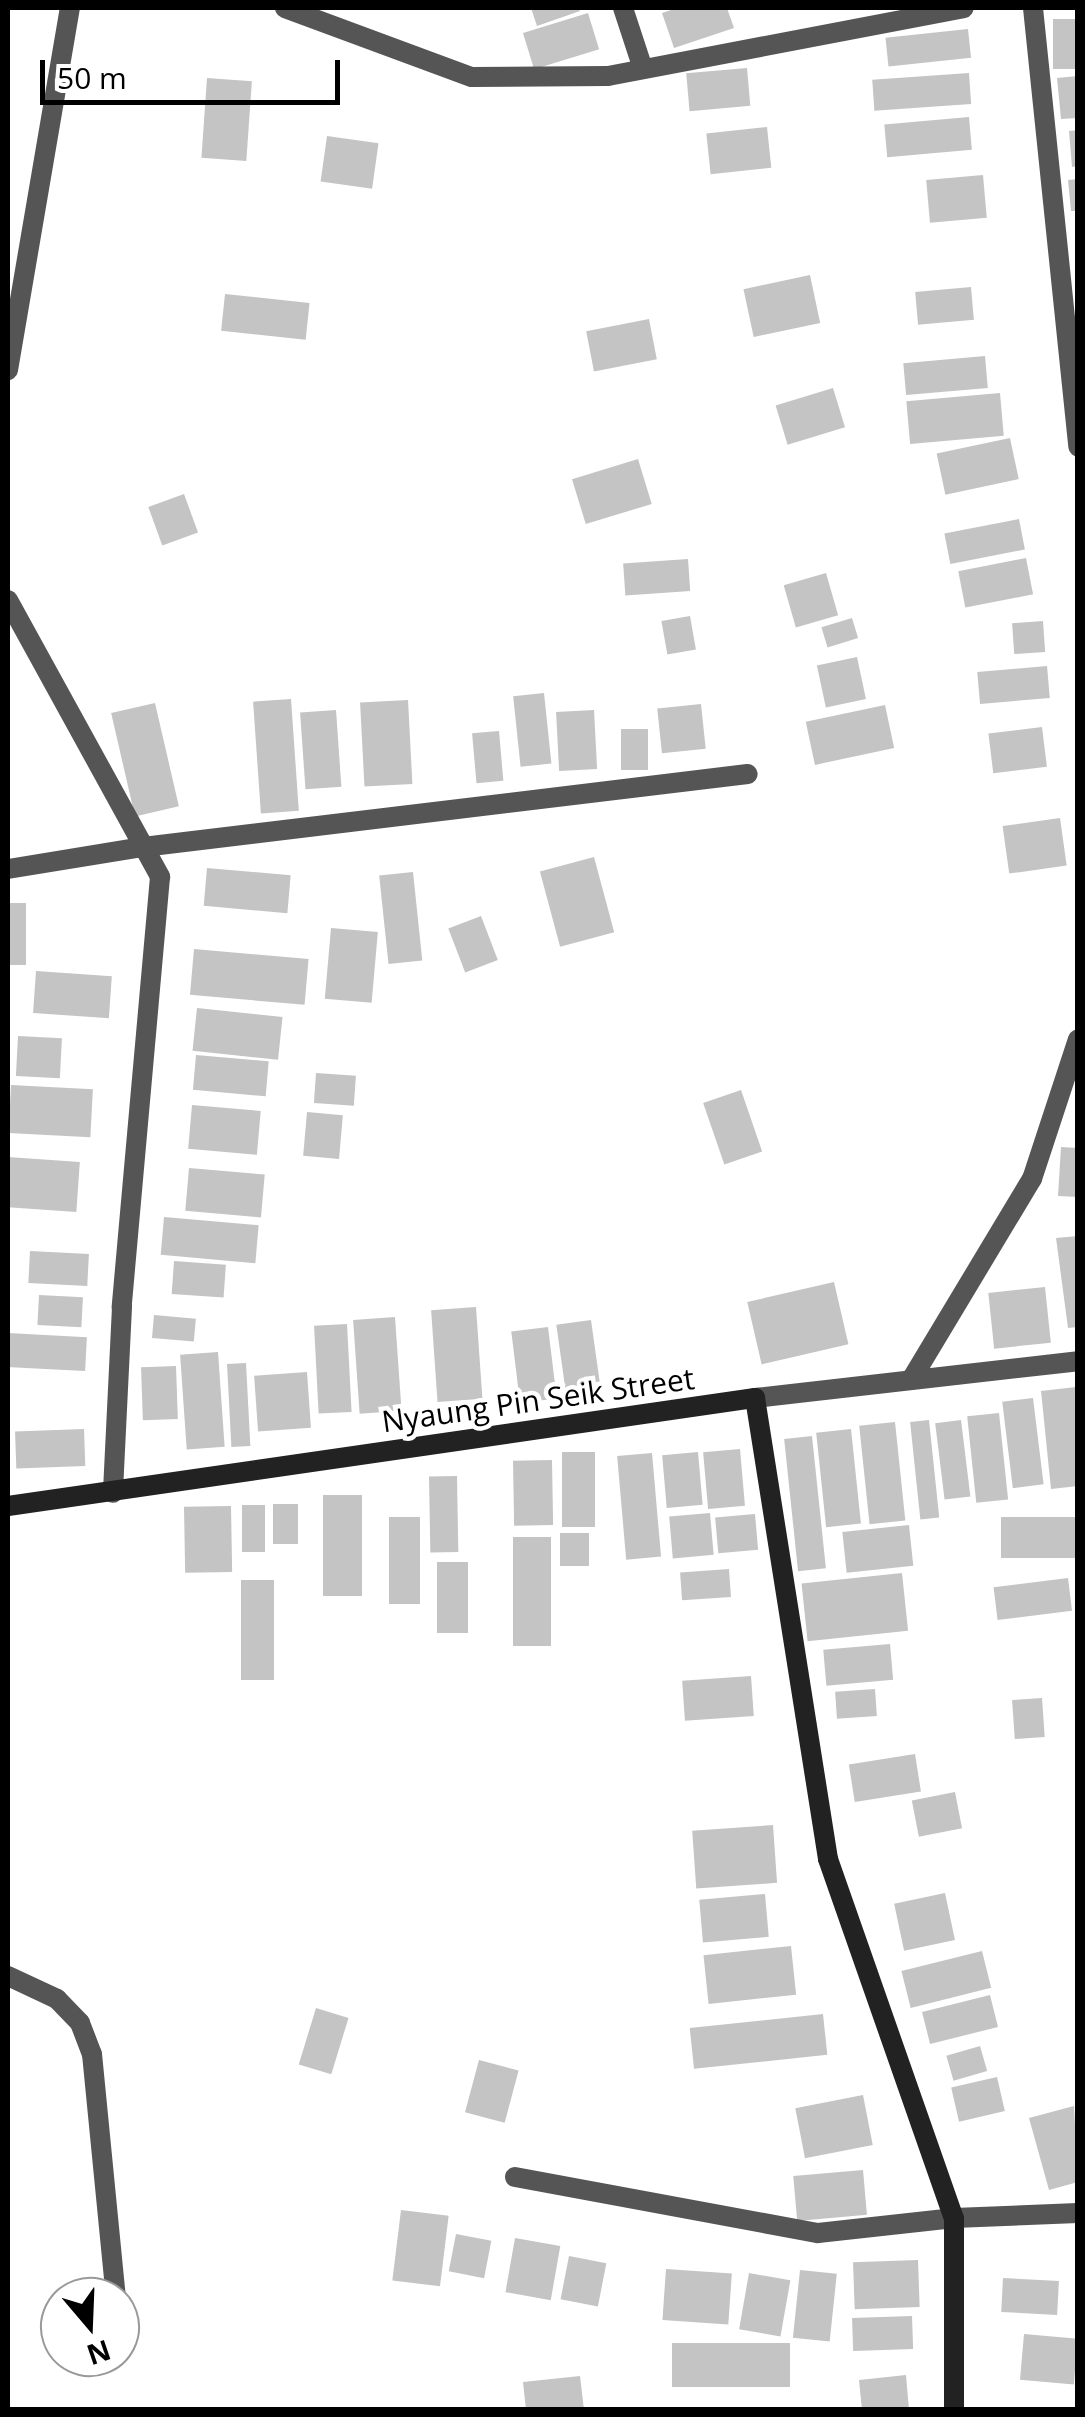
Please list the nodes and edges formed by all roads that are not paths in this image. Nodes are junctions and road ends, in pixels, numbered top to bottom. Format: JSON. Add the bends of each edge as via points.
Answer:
{"nodes":[{"id":1,"x":70,"y":8,"type":"edge"},
{"id":2,"x":285,"y":8,"type":"edge"},
{"id":3,"x":623,"y":8,"type":"edge"},
{"id":4,"x":964,"y":8,"type":"edge"},
{"id":5,"x":1033,"y":8,"type":"edge"},
{"id":6,"x":644,"y":69,"type":"junction"},
{"id":7,"x":8,"y":370,"type":"edge"},
{"id":8,"x":1078,"y":447,"type":"edge"},
{"id":9,"x":8,"y":600,"type":"edge"},
{"id":10,"x":748,"y":774,"type":"dead end"},
{"id":11,"x":143,"y":847,"type":"junction"},
{"id":12,"x":8,"y":869,"type":"edge"},
{"id":13,"x":1078,"y":1039,"type":"edge"},
{"id":14,"x":1078,"y":1361,"type":"edge"},
{"id":15,"x":911,"y":1380,"type":"junction"},
{"id":16,"x":754,"y":1398,"type":"junction"},
{"id":17,"x":112,"y":1493,"type":"junction"},
{"id":18,"x":8,"y":1506,"type":"edge"},
{"id":19,"x":8,"y":1976,"type":"edge"},
{"id":20,"x":515,"y":2177,"type":"dead end"},
{"id":21,"x":1078,"y":2213,"type":"edge"},
{"id":22,"x":954,"y":2218,"type":"junction"},
{"id":23,"x":114,"y":2277,"type":"edge"},
{"id":24,"x":954,"y":2410,"type":"edge"}],
"edges":[{"from":1,"to":7,"type":"street"},
{"from":2,"to":6,"type":"street","via":[[472,77],[608,76]]},
{"from":3,"to":6,"type":"street"},
{"from":4,"to":6,"type":"street"},
{"from":5,"to":8,"type":"street"},
{"from":9,"to":11,"type":"street"},
{"from":10,"to":11,"type":"street"},
{"from":11,"to":12,"type":"street"},
{"from":11,"to":17,"type":"street","via":[[160,877]]},
{"from":13,"to":15,"type":"street","via":[[1032,1180]]},
{"from":14,"to":15,"type":"street","name":"Nyaung Pin Seik Street"},
{"from":15,"to":16,"type":"street","name":"Nyaung Pin Seik Street"},
{"from":16,"to":17,"type":"street","name":"Nyaung Pin Seik Street"},
{"from":16,"to":22,"type":"street","via":[[828,1859]]},
{"from":17,"to":18,"type":"street","name":"Nyaung Pin Seik Street"},
{"from":19,"to":23,"type":"street","via":[[57,1999],[80,2023],[92,2054]]},
{"from":20,"to":22,"type":"street","via":[[818,2234]]},
{"from":21,"to":22,"type":"street"},
{"from":22,"to":24,"type":"street"}]}
